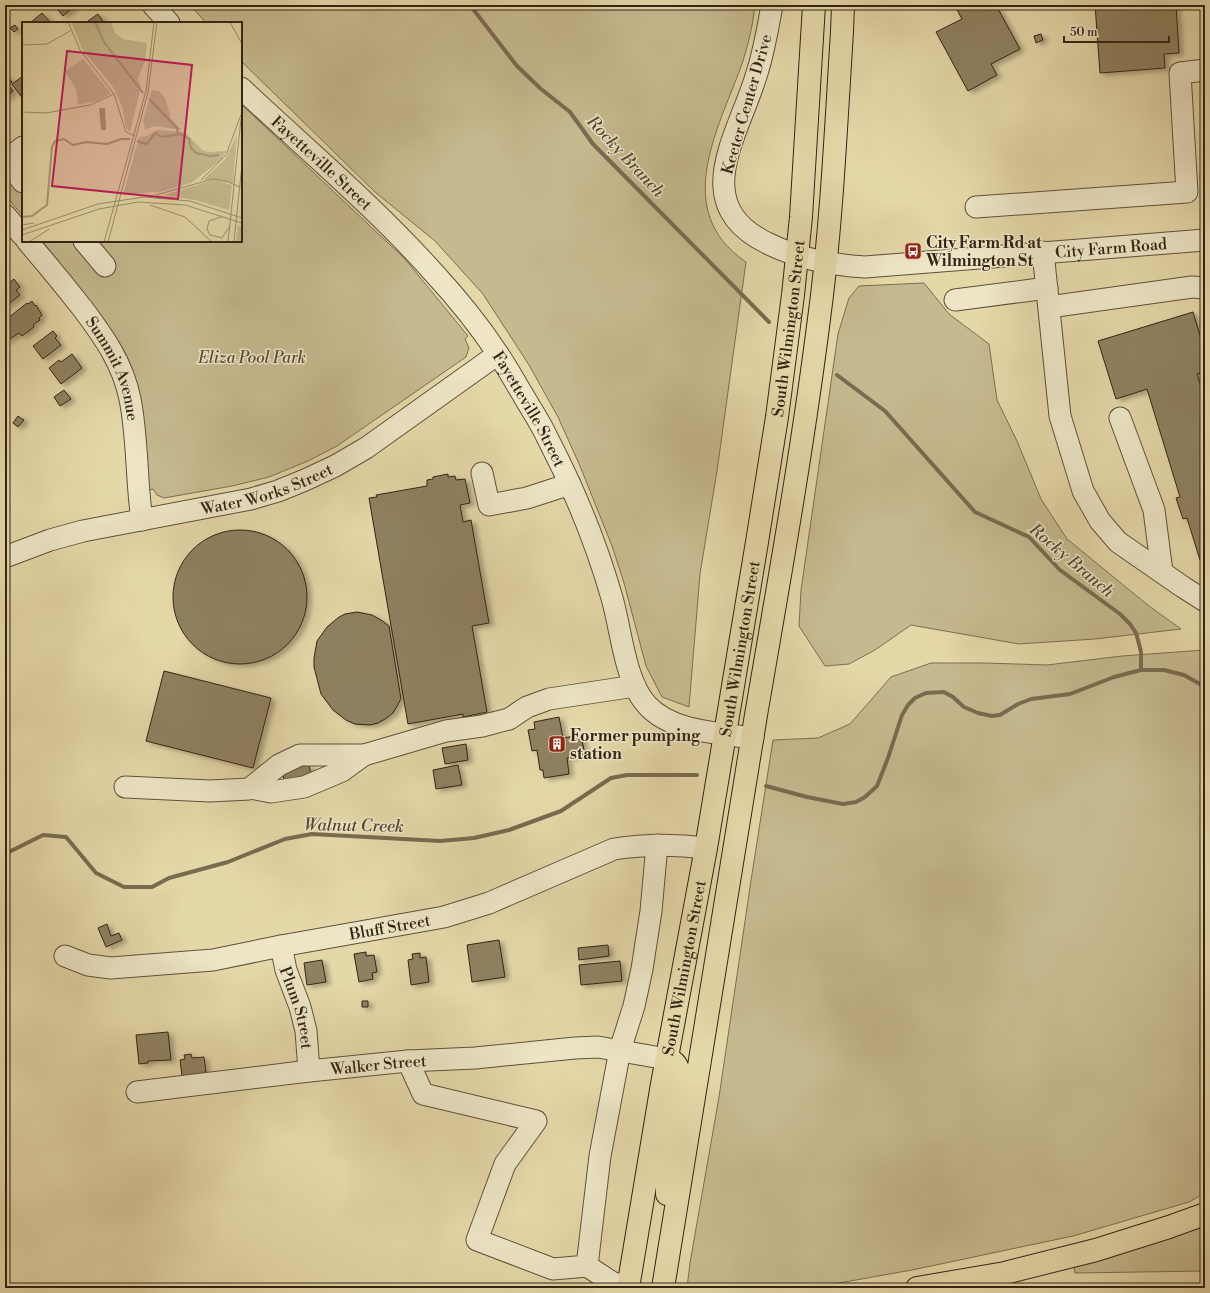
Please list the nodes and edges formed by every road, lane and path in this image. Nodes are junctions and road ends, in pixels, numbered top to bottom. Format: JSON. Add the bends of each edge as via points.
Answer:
{"nodes":[{"id":1,"x":153,"y":5,"type":"edge"},
{"id":2,"x":772,"y":5,"type":"edge"},
{"id":3,"x":814,"y":5,"type":"edge"},
{"id":4,"x":842,"y":5,"type":"edge"},
{"id":5,"x":168,"y":22,"type":"edge"},
{"id":6,"x":1205,"y":70,"type":"edge"},
{"id":7,"x":242,"y":89,"type":"edge"},
{"id":8,"x":22,"y":148,"type":"edge"},
{"id":9,"x":5,"y":161,"type":"edge"},
{"id":10,"x":22,"y":181,"type":"edge"},
{"id":11,"x":976,"y":207,"type":"dead end"},
{"id":12,"x":5,"y":215,"type":"edge"},
{"id":13,"x":22,"y":235,"type":"edge"},
{"id":14,"x":1205,"y":240,"type":"edge"},
{"id":15,"x":28,"y":242,"type":"edge"},
{"id":16,"x":85,"y":242,"type":"edge"},
{"id":17,"x":1043,"y":252,"type":"junction"},
{"id":18,"x":797,"y":256,"type":"junction"},
{"id":19,"x":825,"y":264,"type":"junction"},
{"id":20,"x":105,"y":266,"type":"dead end"},
{"id":21,"x":1205,"y":288,"type":"edge"},
{"id":22,"x":1048,"y":298,"type":"junction"},
{"id":23,"x":955,"y":300,"type":"dead end"},
{"id":24,"x":498,"y":354,"type":"junction"},
{"id":25,"x":1120,"y":418,"type":"dead end"},
{"id":26,"x":482,"y":473,"type":"dead end"},
{"id":27,"x":570,"y":484,"type":"junction"},
{"id":28,"x":142,"y":520,"type":"junction"},
{"id":29,"x":5,"y":557,"type":"edge"},
{"id":30,"x":1162,"y":572,"type":"junction"},
{"id":31,"x":1205,"y":601,"type":"edge"},
{"id":32,"x":635,"y":686,"type":"junction"},
{"id":33,"x":725,"y":734,"type":"junction"},
{"id":34,"x":753,"y":738,"type":"junction"},
{"id":35,"x":364,"y":755,"type":"junction"},
{"id":36,"x":125,"y":787,"type":"dead end"},
{"id":37,"x":250,"y":788,"type":"junction"},
{"id":38,"x":657,"y":845,"type":"junction"},
{"id":39,"x":706,"y":848,"type":"junction"},
{"id":40,"x":281,"y":946,"type":"junction"},
{"id":41,"x":65,"y":956,"type":"dead end"},
{"id":42,"x":620,"y":1050,"type":"junction"},
{"id":43,"x":667,"y":1059,"type":"junction"},
{"id":44,"x":408,"y":1061,"type":"junction"},
{"id":45,"x":309,"y":1071,"type":"junction"},
{"id":46,"x":137,"y":1092,"type":"dead end"},
{"id":47,"x":1205,"y":1214,"type":"edge"},
{"id":48,"x":668,"y":1255,"type":"junction"},
{"id":49,"x":587,"y":1266,"type":"junction"},
{"id":50,"x":628,"y":1288,"type":"edge"},
{"id":51,"x":663,"y":1288,"type":"edge"},
{"id":52,"x":917,"y":1288,"type":"edge"}],
"edges":[{"from":1,"to":5,"type":"street"},
{"from":2,"to":18,"type":"street","name":"Keeter Center Drive","via":[[757,73],[725,164],[724,192],[735,220],[745,230],[758,239]]},
{"from":3,"to":18,"type":"main road","name":"South Wilmington Street"},
{"from":4,"to":19,"type":"main road","name":"South Wilmington Street"},
{"from":6,"to":11,"type":"street","via":[[1180,73],[1187,192]]},
{"from":7,"to":24,"type":"street","name":"Fayetteville Street","via":[[349,188],[433,272],[470,315]]},
{"from":8,"to":9,"type":"street"},
{"from":9,"to":10,"type":"street"},
{"from":12,"to":13,"type":"street"},
{"from":14,"to":17,"type":"street","name":"City Farm Road"},
{"from":15,"to":28,"type":"street","name":"Summit Avenue","via":[[99,330],[122,369],[133,417]]},
{"from":16,"to":20,"type":"street"},
{"from":17,"to":19,"type":"street","name":"City Farm Road","via":[[865,267]]},
{"from":17,"to":22,"type":"street"},
{"from":18,"to":19,"type":"street","name":"Keeter Center Drive"},
{"from":18,"to":33,"type":"main road","name":"South Wilmington Street","via":[[778,410]]},
{"from":19,"to":34,"type":"main road","name":"South Wilmington Street","via":[[800,453]]},
{"from":21,"to":22,"type":"street"},
{"from":22,"to":23,"type":"street"},
{"from":22,"to":30,"type":"street","via":[[1060,416],[1082,491],[1100,521],[1118,542]]},
{"from":24,"to":27,"type":"street","name":"Fayetteville Street","via":[[546,434]]},
{"from":24,"to":28,"type":"street","name":"Water Works Street","via":[[366,448],[305,480],[251,499]]},
{"from":25,"to":30,"type":"street","via":[[1154,510]]},
{"from":26,"to":27,"type":"street","via":[[488,505],[527,498]]},
{"from":27,"to":32,"type":"street","name":"Fayetteville Street","via":[[591,532]]},
{"from":28,"to":29,"type":"street","name":"Water Works Street","via":[[83,531]]},
{"from":30,"to":31,"type":"street"},
{"from":32,"to":33,"type":"street","name":"Fayetteville Street","via":[[645,704],[668,721],[693,729]]},
{"from":32,"to":35,"type":"street","via":[[549,698],[509,719],[446,731]]},
{"from":33,"to":34,"type":"street","name":"Fayetteville Street"},
{"from":33,"to":39,"type":"main road","name":"South Wilmington Street"},
{"from":34,"to":48,"type":"main road","name":"South Wilmington Street"},
{"from":35,"to":37,"type":"street","via":[[342,771],[304,787],[271,792]]},
{"from":35,"to":37,"type":"street","via":[[300,754],[279,764]]},
{"from":36,"to":37,"type":"street","via":[[210,791]]},
{"from":38,"to":39,"type":"street","name":"Bluff Street"},
{"from":38,"to":40,"type":"street","name":"Bluff Street","via":[[614,849],[489,903],[444,917]]},
{"from":38,"to":42,"type":"street","via":[[644,959],[634,1006]]},
{"from":39,"to":43,"type":"main road","name":"South Wilmington Street"},
{"from":40,"to":41,"type":"street","name":"Bluff Street","via":[[213,960],[111,968],[88,965]]},
{"from":40,"to":45,"type":"street","name":"Plum Street","via":[[289,982],[300,1007],[306,1031]]},
{"from":42,"to":43,"type":"street","name":"Walker Street"},
{"from":42,"to":44,"type":"street","name":"Walker Street","via":[[598,1047],[575,1048],[475,1058]]},
{"from":42,"to":49,"type":"street","via":[[600,1156]]},
{"from":43,"to":48,"type":"main road","via":[[675,1063],[679,1076],[667,1164]]},
{"from":43,"to":50,"type":"main road","name":"South Wilmington Street"},
{"from":44,"to":45,"type":"street","name":"Walker Street"},
{"from":44,"to":49,"type":"street","via":[[423,1094],[536,1121],[506,1164],[477,1240],[553,1269]]},
{"from":45,"to":46,"type":"street","name":"Walker Street"},
{"from":47,"to":52,"type":"main road","via":[[1096,1250],[1005,1273]]},
{"from":48,"to":51,"type":"main road","name":"South Wilmington Street"},
{"from":49,"to":50,"type":"street","via":[[613,1283]]}]}
